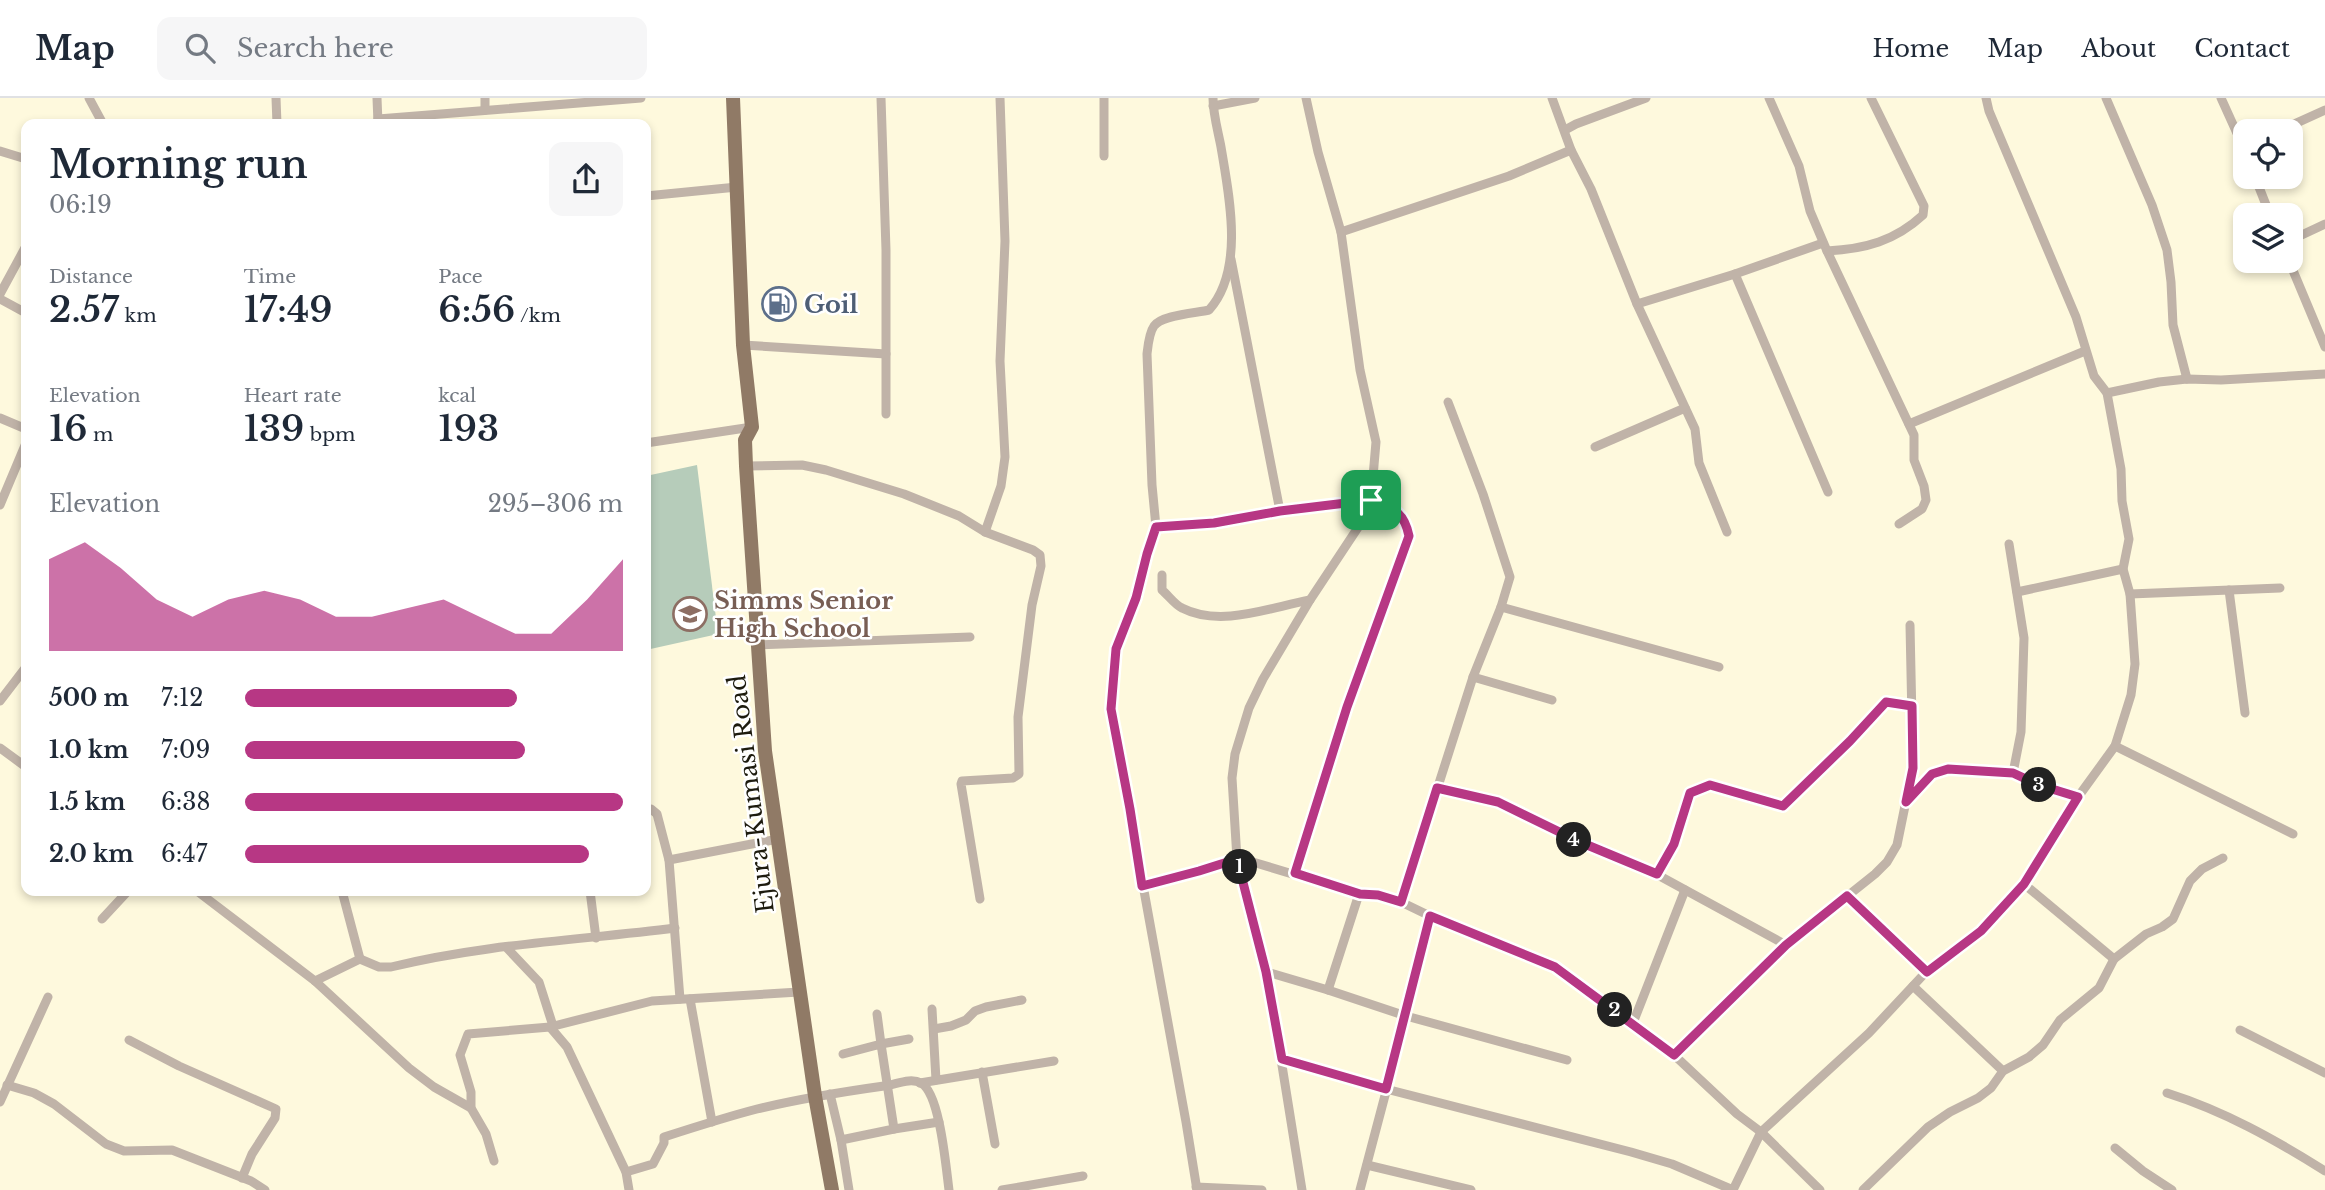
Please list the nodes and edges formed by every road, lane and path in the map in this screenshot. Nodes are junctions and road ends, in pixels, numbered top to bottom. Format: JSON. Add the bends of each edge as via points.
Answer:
{"nodes":[{"id":1,"x":89,"y":98,"type":"edge"},
{"id":2,"x":276,"y":98,"type":"edge"},
{"id":3,"x":377,"y":98,"type":"edge"},
{"id":4,"x":485,"y":98,"type":"edge"},
{"id":5,"x":641,"y":98,"type":"edge"},
{"id":6,"x":733,"y":98,"type":"edge"},
{"id":7,"x":881,"y":98,"type":"edge"},
{"id":8,"x":1000,"y":98,"type":"edge"},
{"id":9,"x":1104,"y":98,"type":"edge"},
{"id":10,"x":1255,"y":98,"type":"edge"},
{"id":11,"x":1306,"y":98,"type":"edge"},
{"id":12,"x":1552,"y":98,"type":"edge"},
{"id":13,"x":1646,"y":98,"type":"edge"},
{"id":14,"x":1769,"y":98,"type":"edge"},
{"id":15,"x":1871,"y":98,"type":"edge"},
{"id":16,"x":1986,"y":98,"type":"edge"},
{"id":17,"x":2107,"y":98,"type":"edge"},
{"id":18,"x":2221,"y":98,"type":"edge"},
{"id":19,"x":584,"y":100,"type":"edge"},
{"id":20,"x":1213,"y":102,"type":"edge"},
{"id":21,"x":485,"y":110,"type":"junction"},
{"id":22,"x":2325,"y":110,"type":"edge"},
{"id":23,"x":100,"y":119,"type":"edge"},
{"id":24,"x":277,"y":119,"type":"edge"},
{"id":25,"x":378,"y":119,"type":"edge"},
{"id":26,"x":405,"y":119,"type":"edge"},
{"id":27,"x":2303,"y":120,"type":"edge"},
{"id":28,"x":2233,"y":123,"type":"edge"},
{"id":29,"x":1565,"y":130,"type":"junction"},
{"id":30,"x":1571,"y":150,"type":"junction"},
{"id":31,"x":0,"y":151,"type":"edge"},
{"id":32,"x":1104,"y":156,"type":"dead end"},
{"id":33,"x":21,"y":157,"type":"edge"},
{"id":34,"x":737,"y":187,"type":"junction"},
{"id":35,"x":651,"y":196,"type":"edge"},
{"id":36,"x":2325,"y":224,"type":"edge"},
{"id":37,"x":1341,"y":232,"type":"junction"},
{"id":38,"x":2303,"y":234,"type":"edge"},
{"id":39,"x":1825,"y":247,"type":"junction"},
{"id":40,"x":1230,"y":254,"type":"junction"},
{"id":41,"x":21,"y":255,"type":"edge"},
{"id":42,"x":2294,"y":273,"type":"edge"},
{"id":43,"x":1735,"y":274,"type":"junction"},
{"id":44,"x":0,"y":293,"type":"edge"},
{"id":45,"x":0,"y":299,"type":"edge"},
{"id":46,"x":1637,"y":304,"type":"junction"},
{"id":47,"x":21,"y":310,"type":"edge"},
{"id":48,"x":2324,"y":340,"type":"edge"},
{"id":49,"x":743,"y":345,"type":"junction"},
{"id":50,"x":2085,"y":351,"type":"junction"},
{"id":51,"x":886,"y":354,"type":"junction"},
{"id":52,"x":2325,"y":374,"type":"edge"},
{"id":53,"x":2187,"y":379,"type":"junction"},
{"id":54,"x":2107,"y":393,"type":"junction"},
{"id":55,"x":1448,"y":402,"type":"dead end"},
{"id":56,"x":1685,"y":408,"type":"junction"},
{"id":57,"x":886,"y":414,"type":"dead end"},
{"id":58,"x":0,"y":418,"type":"edge"},
{"id":59,"x":1909,"y":424,"type":"junction"},
{"id":60,"x":21,"y":427,"type":"edge"},
{"id":61,"x":752,"y":427,"type":"junction"},
{"id":62,"x":651,"y":442,"type":"edge"},
{"id":63,"x":1595,"y":447,"type":"dead end"},
{"id":64,"x":21,"y":455,"type":"edge"},
{"id":65,"x":746,"y":466,"type":"junction"},
{"id":66,"x":1828,"y":492,"type":"dead end"},
{"id":67,"x":1371,"y":500,"type":"junction"},
{"id":68,"x":0,"y":505,"type":"edge"},
{"id":69,"x":1280,"y":511,"type":"junction"},
{"id":70,"x":1899,"y":524,"type":"dead end"},
{"id":71,"x":1156,"y":527,"type":"junction"},
{"id":72,"x":985,"y":532,"type":"junction"},
{"id":73,"x":1727,"y":532,"type":"dead end"},
{"id":74,"x":2009,"y":544,"type":"dead end"},
{"id":75,"x":2123,"y":569,"type":"junction"},
{"id":76,"x":1162,"y":575,"type":"dead end"},
{"id":77,"x":2280,"y":588,"type":"dead end"},
{"id":78,"x":2229,"y":590,"type":"junction"},
{"id":79,"x":2017,"y":592,"type":"junction"},
{"id":80,"x":2130,"y":594,"type":"junction"},
{"id":81,"x":1310,"y":600,"type":"junction"},
{"id":82,"x":1501,"y":607,"type":"junction"},
{"id":83,"x":1910,"y":625,"type":"dead end"},
{"id":84,"x":970,"y":637,"type":"dead end"},
{"id":85,"x":756,"y":645,"type":"junction"},
{"id":86,"x":1719,"y":667,"type":"dead end"},
{"id":87,"x":21,"y":674,"type":"edge"},
{"id":88,"x":1473,"y":677,"type":"junction"},
{"id":89,"x":1552,"y":700,"type":"dead end"},
{"id":90,"x":0,"y":701,"type":"edge"},
{"id":91,"x":1912,"y":706,"type":"junction"},
{"id":92,"x":2245,"y":713,"type":"dead end"},
{"id":93,"x":2115,"y":746,"type":"junction"},
{"id":94,"x":0,"y":748,"type":"edge"},
{"id":95,"x":21,"y":763,"type":"edge"},
{"id":96,"x":2013,"y":773,"type":"junction"},
{"id":97,"x":1437,"y":788,"type":"junction"},
{"id":98,"x":2078,"y":797,"type":"junction"},
{"id":99,"x":1906,"y":802,"type":"junction"},
{"id":100,"x":651,"y":809,"type":"edge"},
{"id":101,"x":2293,"y":834,"type":"dead end"},
{"id":102,"x":778,"y":839,"type":"junction"},
{"id":103,"x":2222,"y":858,"type":"dead end"},
{"id":104,"x":1237,"y":859,"type":"junction"},
{"id":105,"x":669,"y":860,"type":"junction"},
{"id":106,"x":1295,"y":873,"type":"junction"},
{"id":107,"x":1657,"y":874,"type":"junction"},
{"id":108,"x":2024,"y":884,"type":"junction"},
{"id":109,"x":1142,"y":886,"type":"junction"},
{"id":110,"x":1685,"y":890,"type":"junction"},
{"id":111,"x":1360,"y":894,"type":"junction"},
{"id":112,"x":123,"y":896,"type":"edge"},
{"id":113,"x":204,"y":896,"type":"edge"},
{"id":114,"x":342,"y":896,"type":"edge"},
{"id":115,"x":591,"y":896,"type":"edge"},
{"id":116,"x":1847,"y":896,"type":"junction"},
{"id":117,"x":980,"y":899,"type":"dead end"},
{"id":118,"x":1401,"y":902,"type":"junction"},
{"id":119,"x":1430,"y":916,"type":"junction"},
{"id":120,"x":102,"y":919,"type":"dead end"},
{"id":121,"x":675,"y":928,"type":"junction"},
{"id":122,"x":596,"y":938,"type":"junction"},
{"id":123,"x":1786,"y":945,"type":"junction"},
{"id":124,"x":506,"y":947,"type":"junction"},
{"id":125,"x":2115,"y":958,"type":"junction"},
{"id":126,"x":360,"y":959,"type":"junction"},
{"id":127,"x":1266,"y":972,"type":"junction"},
{"id":128,"x":1927,"y":972,"type":"junction"},
{"id":129,"x":315,"y":981,"type":"junction"},
{"id":130,"x":1913,"y":986,"type":"junction"},
{"id":131,"x":1328,"y":990,"type":"junction"},
{"id":132,"x":799,"y":992,"type":"junction"},
{"id":133,"x":48,"y":997,"type":"dead end"},
{"id":134,"x":685,"y":999,"type":"junction"},
{"id":135,"x":1022,"y":1000,"type":"dead end"},
{"id":136,"x":932,"y":1009,"type":"dead end"},
{"id":137,"x":877,"y":1014,"type":"dead end"},
{"id":138,"x":1406,"y":1016,"type":"junction"},
{"id":139,"x":1633,"y":1023,"type":"junction"},
{"id":140,"x":552,"y":1026,"type":"junction"},
{"id":141,"x":934,"y":1029,"type":"junction"},
{"id":142,"x":2240,"y":1030,"type":"dead end"},
{"id":143,"x":909,"y":1039,"type":"dead end"},
{"id":144,"x":129,"y":1040,"type":"dead end"},
{"id":145,"x":881,"y":1044,"type":"junction"},
{"id":146,"x":843,"y":1054,"type":"dead end"},
{"id":147,"x":1674,"y":1055,"type":"junction"},
{"id":148,"x":1282,"y":1059,"type":"junction"},
{"id":149,"x":1567,"y":1060,"type":"dead end"},
{"id":150,"x":1054,"y":1061,"type":"dead end"},
{"id":151,"x":2003,"y":1071,"type":"junction"},
{"id":152,"x":982,"y":1072,"type":"junction"},
{"id":153,"x":2325,"y":1073,"type":"edge"},
{"id":154,"x":936,"y":1080,"type":"junction"},
{"id":155,"x":920,"y":1083,"type":"junction"},
{"id":156,"x":7,"y":1085,"type":"junction"},
{"id":157,"x":889,"y":1086,"type":"junction"},
{"id":158,"x":1386,"y":1089,"type":"junction"},
{"id":159,"x":2167,"y":1093,"type":"dead end"},
{"id":160,"x":830,"y":1094,"type":"junction"},
{"id":161,"x":815,"y":1096,"type":"junction"},
{"id":162,"x":0,"y":1102,"type":"edge"},
{"id":163,"x":471,"y":1108,"type":"junction"},
{"id":164,"x":712,"y":1122,"type":"junction"},
{"id":165,"x":939,"y":1122,"type":"junction"},
{"id":166,"x":894,"y":1129,"type":"junction"},
{"id":167,"x":1762,"y":1132,"type":"junction"},
{"id":168,"x":841,"y":1140,"type":"junction"},
{"id":169,"x":995,"y":1144,"type":"dead end"},
{"id":170,"x":2115,"y":1148,"type":"dead end"},
{"id":171,"x":494,"y":1161,"type":"dead end"},
{"id":172,"x":1367,"y":1165,"type":"junction"},
{"id":173,"x":2325,"y":1171,"type":"edge"},
{"id":174,"x":626,"y":1172,"type":"junction"},
{"id":175,"x":1083,"y":1176,"type":"dead end"},
{"id":176,"x":242,"y":1178,"type":"junction"},
{"id":177,"x":1197,"y":1189,"type":"edge"},
{"id":178,"x":265,"y":1190,"type":"edge"},
{"id":179,"x":629,"y":1190,"type":"edge"},
{"id":180,"x":832,"y":1190,"type":"edge"},
{"id":181,"x":849,"y":1190,"type":"edge"},
{"id":182,"x":949,"y":1190,"type":"edge"},
{"id":183,"x":1002,"y":1190,"type":"edge"},
{"id":184,"x":1262,"y":1190,"type":"edge"},
{"id":185,"x":1302,"y":1190,"type":"edge"},
{"id":186,"x":1360,"y":1190,"type":"edge"},
{"id":187,"x":1471,"y":1190,"type":"edge"},
{"id":188,"x":1820,"y":1190,"type":"edge"},
{"id":189,"x":1863,"y":1190,"type":"edge"},
{"id":190,"x":2172,"y":1190,"type":"edge"}],
"edges":[{"from":1,"to":23,"type":"street"},
{"from":2,"to":24,"type":"street"},
{"from":3,"to":25,"type":"street"},
{"from":4,"to":21,"type":"street"},
{"from":5,"to":19,"type":"street"},
{"from":6,"to":34,"type":"main road","name":"Ejura-Kumasi Road"},
{"from":7,"to":51,"type":"street"},
{"from":8,"to":72,"type":"street","via":[[1005,241],[1000,361],[1005,457],[1001,486]]},
{"from":9,"to":32,"type":"street"},
{"from":10,"to":20,"type":"street"},
{"from":11,"to":37,"type":"street"},
{"from":12,"to":29,"type":"street"},
{"from":13,"to":29,"type":"street"},
{"from":14,"to":39,"type":"street","via":[[1799,166]]},
{"from":15,"to":39,"type":"street","via":[[1924,206],[1923,215],[1877,244],[1855,250]]},
{"from":16,"to":50,"type":"street","via":[[2076,317]]},
{"from":17,"to":53,"type":"street","via":[[2167,250],[2173,325]]},
{"from":18,"to":28,"type":"street"},
{"from":19,"to":21,"type":"street"},
{"from":20,"to":40,"type":"street","via":[[1231,218]]},
{"from":21,"to":26,"type":"street"},
{"from":22,"to":27,"type":"street"},
{"from":29,"to":30,"type":"street"},
{"from":30,"to":37,"type":"street","via":[[1509,176]]},
{"from":30,"to":46,"type":"street"},
{"from":31,"to":33,"type":"street"},
{"from":34,"to":35,"type":"street"},
{"from":34,"to":49,"type":"main road","name":"Ejura-Kumasi Road"},
{"from":36,"to":38,"type":"street"},
{"from":37,"to":67,"type":"street","via":[[1360,370],[1376,442]]},
{"from":39,"to":43,"type":"street"},
{"from":39,"to":59,"type":"street"},
{"from":40,"to":69,"type":"street"},
{"from":40,"to":71,"type":"street","via":[[1223,291],[1209,310],[1159,320],[1150,337],[1147,354]]},
{"from":41,"to":44,"type":"street"},
{"from":42,"to":48,"type":"street"},
{"from":43,"to":46,"type":"street"},
{"from":43,"to":66,"type":"street"},
{"from":45,"to":47,"type":"street"},
{"from":46,"to":56,"type":"street"},
{"from":49,"to":51,"type":"street"},
{"from":49,"to":61,"type":"main road","name":"Ejura-Kumasi Road"},
{"from":50,"to":54,"type":"street","via":[[2094,376]]},
{"from":50,"to":59,"type":"street"},
{"from":51,"to":57,"type":"street"},
{"from":52,"to":53,"type":"street"},
{"from":53,"to":54,"type":"street"},
{"from":54,"to":75,"type":"street","via":[[2129,539]]},
{"from":55,"to":82,"type":"street","via":[[1510,576]]},
{"from":56,"to":63,"type":"street"},
{"from":56,"to":73,"type":"street","via":[[1695,429],[1699,463]]},
{"from":58,"to":60,"type":"street"},
{"from":59,"to":70,"type":"street","via":[[1926,500],[1922,509]]},
{"from":61,"to":62,"type":"street"},
{"from":61,"to":65,"type":"main road","name":"Ejura-Kumasi Road","via":[[745,440]]},
{"from":64,"to":68,"type":"street"},
{"from":65,"to":72,"type":"street","via":[[802,465],[826,470],[904,494]]},
{"from":65,"to":85,"type":"main road","name":"Ejura-Kumasi Road"},
{"from":67,"to":69,"type":"street"},
{"from":67,"to":81,"type":"street"},
{"from":67,"to":106,"type":"street","via":[[1400,514],[1409,536],[1347,707]]},
{"from":69,"to":71,"type":"street"},
{"from":71,"to":109,"type":"street","via":[[1116,649],[1111,709]]},
{"from":72,"to":117,"type":"street","via":[[1033,550],[1040,555],[1041,566],[1017,717],[1019,774],[961,784]]},
{"from":74,"to":79,"type":"street"},
{"from":75,"to":79,"type":"street"},
{"from":75,"to":80,"type":"street"},
{"from":76,"to":81,"type":"street","via":[[1162,590],[1181,608],[1201,614],[1227,617]]},
{"from":77,"to":78,"type":"street"},
{"from":78,"to":80,"type":"street"},
{"from":78,"to":92,"type":"street"},
{"from":79,"to":96,"type":"street","via":[[2024,638],[2021,732]]},
{"from":80,"to":93,"type":"street","via":[[2135,664]]},
{"from":81,"to":104,"type":"street","via":[[1263,679],[1235,754]]},
{"from":82,"to":86,"type":"street"},
{"from":82,"to":88,"type":"street"},
{"from":83,"to":91,"type":"street"},
{"from":84,"to":85,"type":"street"},
{"from":85,"to":102,"type":"main road","name":"Ejura-Kumasi Road"},
{"from":87,"to":90,"type":"street"},
{"from":88,"to":89,"type":"street"},
{"from":88,"to":97,"type":"street"},
{"from":91,"to":99,"type":"street","via":[[1913,768]]},
{"from":91,"to":107,"type":"street","via":[[1886,702],[1783,806],[1710,785],[1690,793],[1674,844]]},
{"from":93,"to":98,"type":"street"},
{"from":93,"to":101,"type":"street"},
{"from":94,"to":95,"type":"street"},
{"from":96,"to":98,"type":"street"},
{"from":96,"to":99,"type":"street","via":[[1940,771]]},
{"from":97,"to":107,"type":"street","via":[[1498,802]]},
{"from":97,"to":118,"type":"street"},
{"from":98,"to":108,"type":"street"},
{"from":99,"to":116,"type":"street","via":[[1897,845],[1887,862]]},
{"from":100,"to":105,"type":"street","via":[[657,814]]},
{"from":102,"to":105,"type":"street"},
{"from":102,"to":132,"type":"main road","name":"Ejura-Kumasi Road"},
{"from":103,"to":125,"type":"street","via":[[2190,881],[2173,919]]},
{"from":104,"to":106,"type":"street"},
{"from":104,"to":109,"type":"street"},
{"from":104,"to":127,"type":"street"},
{"from":105,"to":121,"type":"street"},
{"from":106,"to":111,"type":"street"},
{"from":107,"to":110,"type":"street"},
{"from":108,"to":125,"type":"street"},
{"from":108,"to":128,"type":"street","via":[[1981,931]]},
{"from":109,"to":177,"type":"street"},
{"from":110,"to":123,"type":"street"},
{"from":110,"to":139,"type":"street"},
{"from":111,"to":118,"type":"street"},
{"from":111,"to":131,"type":"street"},
{"from":112,"to":120,"type":"street"},
{"from":113,"to":129,"type":"street"},
{"from":114,"to":126,"type":"street"},
{"from":115,"to":122,"type":"street"},
{"from":116,"to":123,"type":"street"},
{"from":116,"to":128,"type":"street"},
{"from":118,"to":119,"type":"street"},
{"from":119,"to":138,"type":"street"},
{"from":119,"to":139,"type":"street","via":[[1555,967]]},
{"from":121,"to":122,"type":"street"},
{"from":121,"to":134,"type":"street"},
{"from":122,"to":124,"type":"street"},
{"from":123,"to":147,"type":"street"},
{"from":124,"to":126,"type":"street","via":[[391,967]]},
{"from":124,"to":140,"type":"street","via":[[539,982]]},
{"from":125,"to":151,"type":"street","via":[[2092,996],[2060,1020],[2029,1057]]},
{"from":126,"to":129,"type":"street"},
{"from":127,"to":131,"type":"street"},
{"from":127,"to":148,"type":"street"},
{"from":128,"to":130,"type":"street"},
{"from":129,"to":163,"type":"street","via":[[409,1068]]},
{"from":130,"to":151,"type":"street"},
{"from":130,"to":167,"type":"street"},
{"from":131,"to":138,"type":"street"},
{"from":132,"to":134,"type":"street"},
{"from":132,"to":161,"type":"main road","name":"Ejura-Kumasi Road"},
{"from":133,"to":156,"type":"street"},
{"from":134,"to":140,"type":"street","via":[[652,1001]]},
{"from":134,"to":164,"type":"street"},
{"from":135,"to":141,"type":"street","via":[[986,1007],[966,1020]]},
{"from":136,"to":141,"type":"street"},
{"from":137,"to":145,"type":"street"},
{"from":138,"to":149,"type":"street"},
{"from":138,"to":158,"type":"street"},
{"from":139,"to":147,"type":"street"},
{"from":140,"to":163,"type":"street","via":[[468,1034],[460,1055]]},
{"from":140,"to":174,"type":"street","via":[[567,1047]]},
{"from":141,"to":154,"type":"street"},
{"from":142,"to":153,"type":"street"},
{"from":143,"to":145,"type":"street"},
{"from":144,"to":176,"type":"street","via":[[276,1109]]},
{"from":145,"to":146,"type":"street"},
{"from":145,"to":157,"type":"street"},
{"from":147,"to":167,"type":"street"},
{"from":148,"to":158,"type":"street"},
{"from":148,"to":185,"type":"street"},
{"from":150,"to":152,"type":"street"},
{"from":151,"to":189,"type":"street","via":[[1991,1088],[1928,1128]]},
{"from":152,"to":154,"type":"street"},
{"from":152,"to":169,"type":"street"},
{"from":154,"to":155,"type":"street"},
{"from":155,"to":157,"type":"street"},
{"from":155,"to":165,"type":"street","via":[[927,1089]]},
{"from":156,"to":162,"type":"street"},
{"from":156,"to":176,"type":"street","via":[[54,1104],[92,1135],[124,1151],[172,1150]]},
{"from":157,"to":160,"type":"street"},
{"from":157,"to":166,"type":"street"},
{"from":158,"to":167,"type":"street","via":[[1631,1152],[1733,1190]]},
{"from":158,"to":172,"type":"street"},
{"from":159,"to":173,"type":"street","via":[[2200,1103],[2269,1136]]},
{"from":160,"to":161,"type":"street"},
{"from":160,"to":168,"type":"street"},
{"from":161,"to":164,"type":"street"},
{"from":161,"to":180,"type":"main road","name":"Ejura-Kumasi Road"},
{"from":163,"to":171,"type":"street"},
{"from":164,"to":174,"type":"street","via":[[664,1137],[653,1164]]},
{"from":165,"to":166,"type":"street"},
{"from":165,"to":182,"type":"street"},
{"from":166,"to":168,"type":"street"},
{"from":167,"to":188,"type":"street"},
{"from":168,"to":181,"type":"street"},
{"from":170,"to":190,"type":"street"},
{"from":172,"to":186,"type":"street"},
{"from":172,"to":187,"type":"street"},
{"from":174,"to":179,"type":"street"},
{"from":175,"to":183,"type":"street"},
{"from":176,"to":178,"type":"street"},
{"from":177,"to":184,"type":"street"}]}
